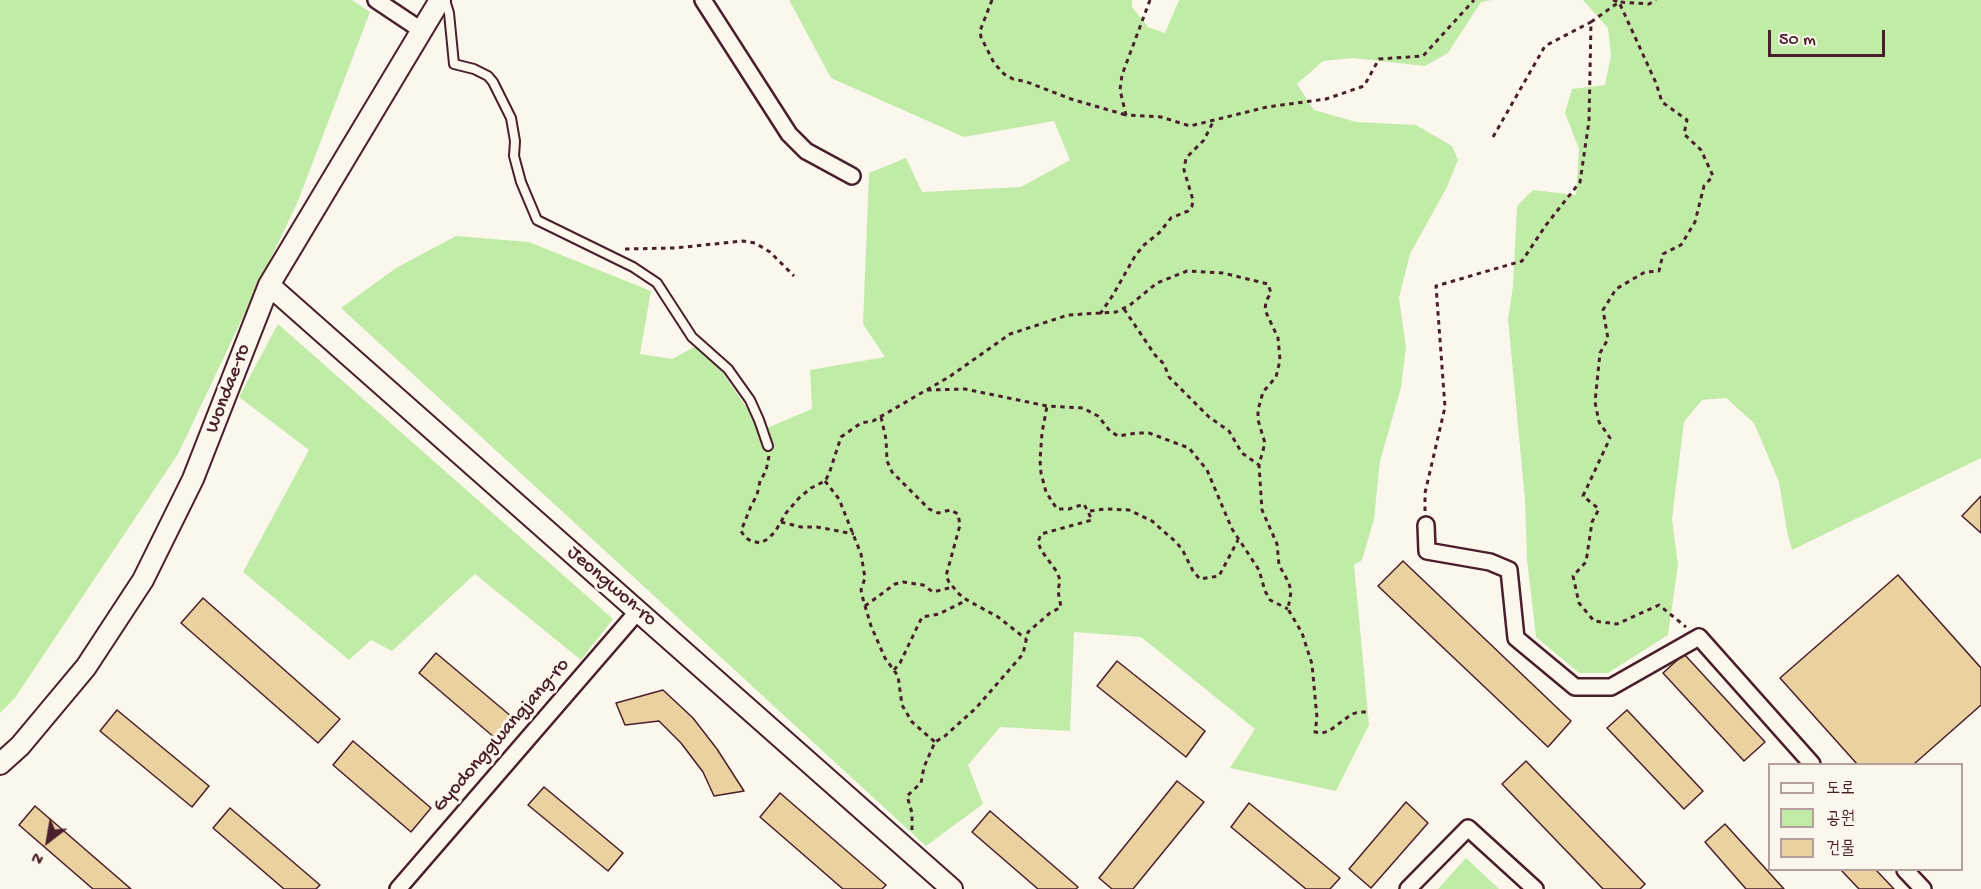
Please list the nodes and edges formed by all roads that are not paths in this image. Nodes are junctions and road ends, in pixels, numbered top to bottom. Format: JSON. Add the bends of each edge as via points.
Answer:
{"nodes":[{"id":1,"x":376,"y":0,"type":"edge"},
{"id":2,"x":440,"y":0,"type":"edge"},
{"id":3,"x":445,"y":0,"type":"edge"},
{"id":4,"x":704,"y":0,"type":"edge"},
{"id":5,"x":421,"y":30,"type":"junction"},
{"id":6,"x":852,"y":176,"type":"dead end"},
{"id":7,"x":269,"y":285,"type":"junction"},
{"id":8,"x":768,"y":446,"type":"road end"},
{"id":9,"x":1426,"y":525,"type":"road end"},
{"id":10,"x":638,"y":611,"type":"junction"},
{"id":11,"x":1810,"y":763,"type":"edge"},
{"id":12,"x":0,"y":764,"type":"edge"},
{"id":13,"x":1906,"y":871,"type":"edge"},
{"id":14,"x":945,"y":887,"type":"edge"},
{"id":15,"x":398,"y":889,"type":"edge"},
{"id":16,"x":1408,"y":889,"type":"edge"},
{"id":17,"x":1535,"y":889,"type":"edge"},
{"id":18,"x":1923,"y":889,"type":"edge"}],
"edges":[{"from":1,"to":5,"type":"street"},
{"from":2,"to":5,"type":"street","name":"Wondae-ro"},
{"from":3,"to":8,"type":"lane","via":[[454,64],[474,69],[493,82],[511,118],[513,156],[537,220],[633,267],[657,283],[692,337],[728,369],[750,400]]},
{"from":4,"to":6,"type":"street","via":[[789,134],[807,151]]},
{"from":5,"to":7,"type":"street","name":"Wondae-ro"},
{"from":7,"to":10,"type":"street","name":"Jeongwon-ro"},
{"from":7,"to":12,"type":"street","name":"Wondae-ro","via":[[193,479],[143,580],[86,667],[20,746]]},
{"from":9,"to":11,"type":"street","via":[[1427,551],[1491,562],[1509,570],[1516,638],[1575,687],[1611,687],[1699,638]]},
{"from":10,"to":14,"type":"street","name":"Jeongwon-ro"},
{"from":10,"to":15,"type":"street","name":"Gyodonggwangjang-ro"},
{"from":13,"to":18,"type":"street"},
{"from":16,"to":17,"type":"street","via":[[1468,828]]}]}
